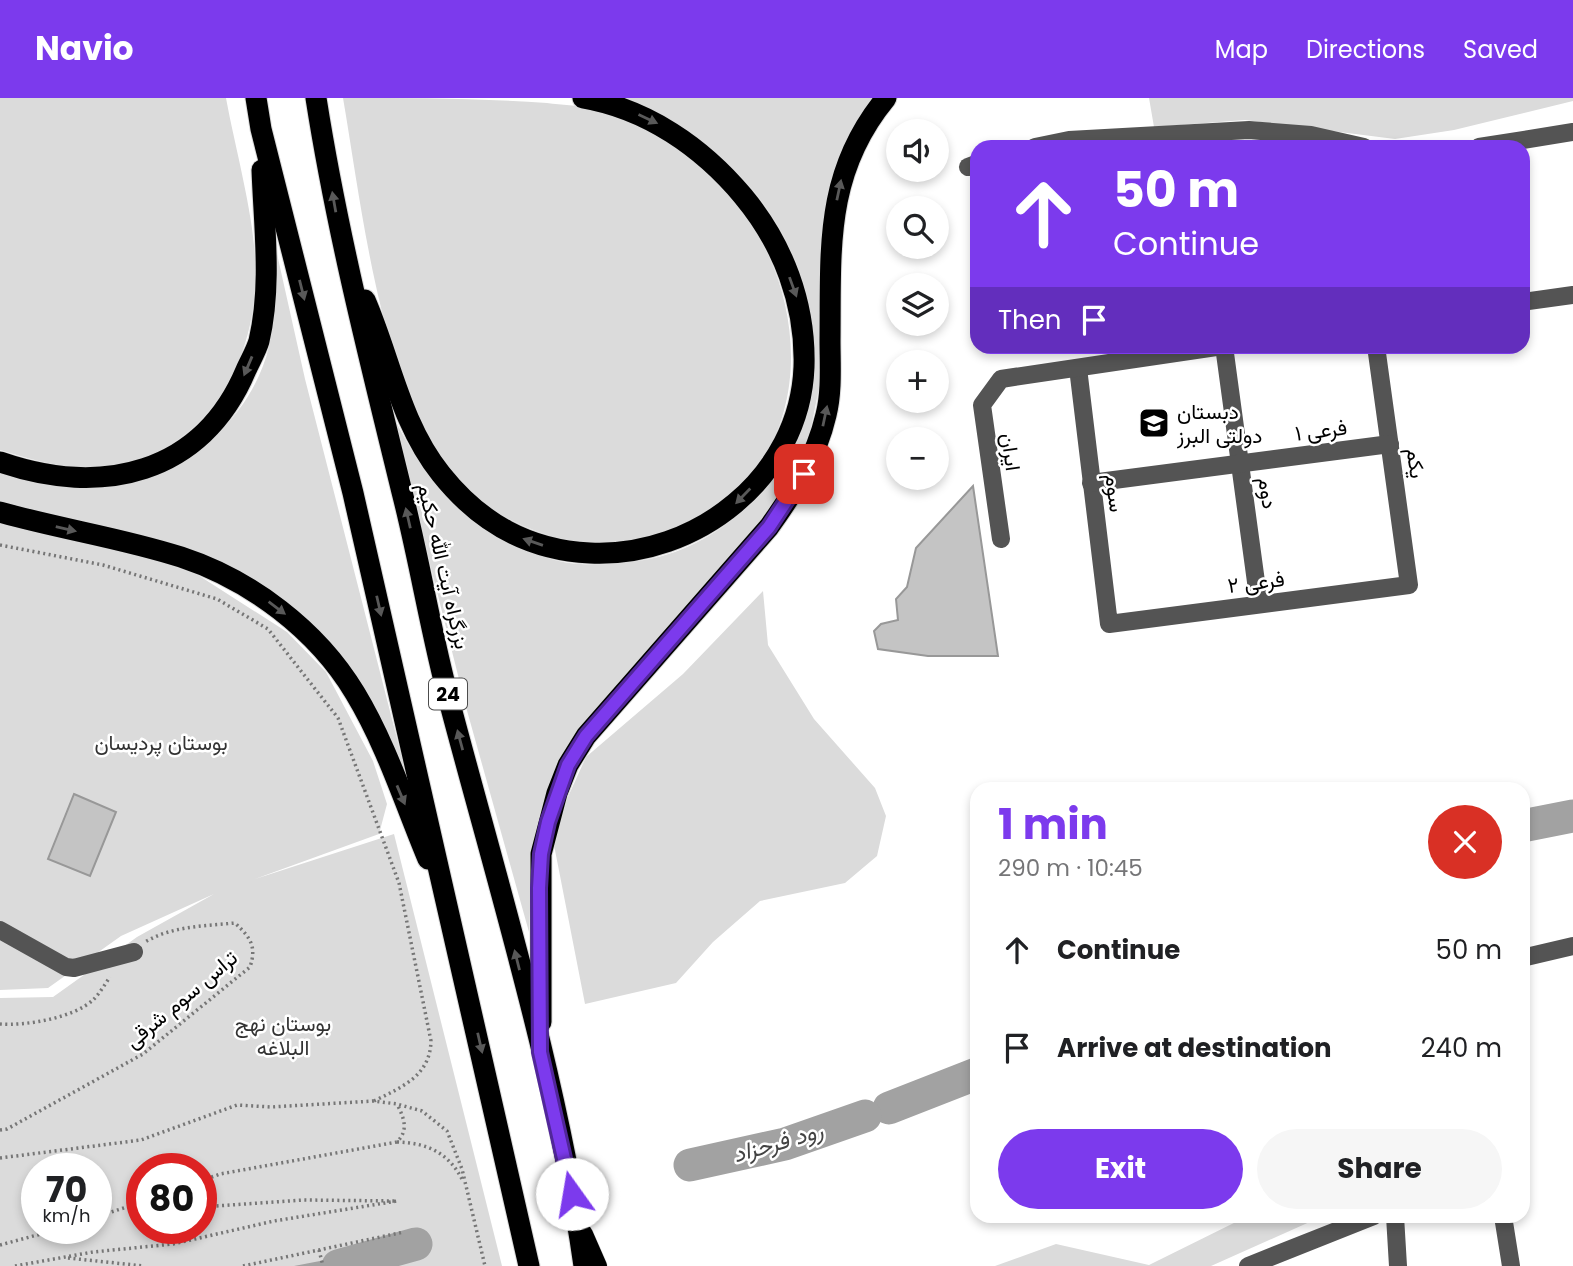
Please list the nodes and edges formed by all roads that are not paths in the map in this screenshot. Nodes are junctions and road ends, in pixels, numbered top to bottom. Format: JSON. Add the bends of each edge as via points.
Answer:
{"nodes":[{"id":1,"x":256,"y":98,"type":"edge"},
{"id":2,"x":316,"y":98,"type":"edge"},
{"id":3,"x":583,"y":98,"type":"edge"},
{"id":4,"x":886,"y":98,"type":"edge"},
{"id":5,"x":261,"y":129,"type":"junction"},
{"id":6,"x":1573,"y":132,"type":"edge"},
{"id":7,"x":1069,"y":140,"type":"edge"},
{"id":8,"x":1333,"y":140,"type":"edge"},
{"id":9,"x":1523,"y":140,"type":"edge"},
{"id":10,"x":342,"y":250,"type":"junction"},
{"id":11,"x":1573,"y":295,"type":"edge"},
{"id":12,"x":1530,"y":301,"type":"edge"},
{"id":13,"x":1171,"y":354,"type":"edge"},
{"id":14,"x":1225,"y":354,"type":"edge"},
{"id":15,"x":1377,"y":354,"type":"edge"},
{"id":16,"x":1078,"y":368,"type":"junction"},
{"id":17,"x":1390,"y":444,"type":"junction"},
{"id":18,"x":0,"y":462,"type":"edge"},
{"id":19,"x":1241,"y":464,"type":"junction"},
{"id":20,"x":1091,"y":484,"type":"junction"},
{"id":21,"x":0,"y":512,"type":"edge"},
{"id":22,"x":1001,"y":538,"type":"dead end"},
{"id":23,"x":1409,"y":585,"type":"joint"},
{"id":24,"x":1259,"y":604,"type":"junction"},
{"id":25,"x":1109,"y":624,"type":"joint"},
{"id":26,"x":451,"y":915,"type":"junction"},
{"id":27,"x":0,"y":930,"type":"edge"},
{"id":28,"x":1573,"y":946,"type":"edge"},
{"id":29,"x":134,"y":951,"type":"road end"},
{"id":30,"x":1530,"y":956,"type":"edge"},
{"id":31,"x":540,"y":1052,"type":"junction"},
{"id":32,"x":577,"y":1218,"type":"junction"},
{"id":33,"x":1356,"y":1223,"type":"edge"},
{"id":34,"x":1395,"y":1223,"type":"edge"},
{"id":35,"x":1504,"y":1223,"type":"edge"},
{"id":36,"x":528,"y":1264,"type":"edge"},
{"id":37,"x":584,"y":1266,"type":"edge"},
{"id":38,"x":598,"y":1266,"type":"edge"},
{"id":39,"x":1249,"y":1266,"type":"edge"},
{"id":40,"x":1398,"y":1266,"type":"edge"},
{"id":41,"x":1511,"y":1266,"type":"edge"}],
"edges":[{"from":1,"to":5,"type":"highway","number":"24"},
{"from":10,"to":2,"type":"highway","name":"بزرگراه آیت الله حکیم","number":"24","one_way":true},
{"from":3,"to":10,"type":"highway","one_way":true,"via":[[652,121],[713,164],[753,208],[774,241],[797,299],[804,369],[798,404],[785,439],[764,473],[715,521],[664,544],[603,554],[559,551],[496,525],[465,501],[421,446],[405,413],[382,339]]},
{"from":31,"to":4,"type":"highway","one_way":true,"via":[[541,854],[557,793],[586,736],[769,527],[815,454],[827,412],[830,379],[836,197],[852,153]]},
{"from":5,"to":18,"type":"highway","one_way":true,"via":[[266,282],[258,342],[233,401],[210,429],[184,449],[134,472],[80,478],[37,473]]},
{"from":5,"to":26,"type":"highway","number":"24","one_way":true,"via":[[353,493]]},
{"from":6,"to":9,"type":"street"},
{"from":7,"to":8,"type":"street","via":[[1249,130]]},
{"from":31,"to":10,"type":"highway","name":"بزرگراه آیت الله حکیم","number":"24","one_way":true,"via":[[449,699]]},
{"from":11,"to":12,"type":"street"},
{"from":13,"to":16,"type":"street"},
{"from":14,"to":19,"type":"street","name":"دوم"},
{"from":15,"to":17,"type":"street","name":"یکم"},
{"from":16,"to":20,"type":"street","name":"سوم"},
{"from":16,"to":22,"type":"street","name":"ایران","via":[[1001,379],[982,405]]},
{"from":17,"to":19,"type":"street","name":"فرعی ۱"},
{"from":17,"to":23,"type":"street","name":"یکم"},
{"from":19,"to":20,"type":"street","name":"فرعی ۱"},
{"from":19,"to":24,"type":"street","name":"دوم"},
{"from":20,"to":25,"type":"street","name":"سوم"},
{"from":21,"to":26,"type":"highway","one_way":true,"via":[[182,558],[246,587],[279,608],[335,663],[355,693]]},
{"from":23,"to":24,"type":"street","name":"فرعی ۲"},
{"from":24,"to":25,"type":"street","name":"فرعی ۲"},
{"from":26,"to":36,"type":"highway","number":"24","one_way":true},
{"from":27,"to":29,"type":"street","via":[[65,967]]},
{"from":28,"to":30,"type":"street"},
{"from":31,"to":32,"type":"highway","name":"بزرگراه آیت الله حکیم","number":"24"},
{"from":32,"to":37,"type":"highway","name":"بزرگراه آیت الله حکیم","number":"24"},
{"from":32,"to":38,"type":"main road"},
{"from":33,"to":39,"type":"street"},
{"from":34,"to":40,"type":"street"},
{"from":35,"to":41,"type":"street"}]}
